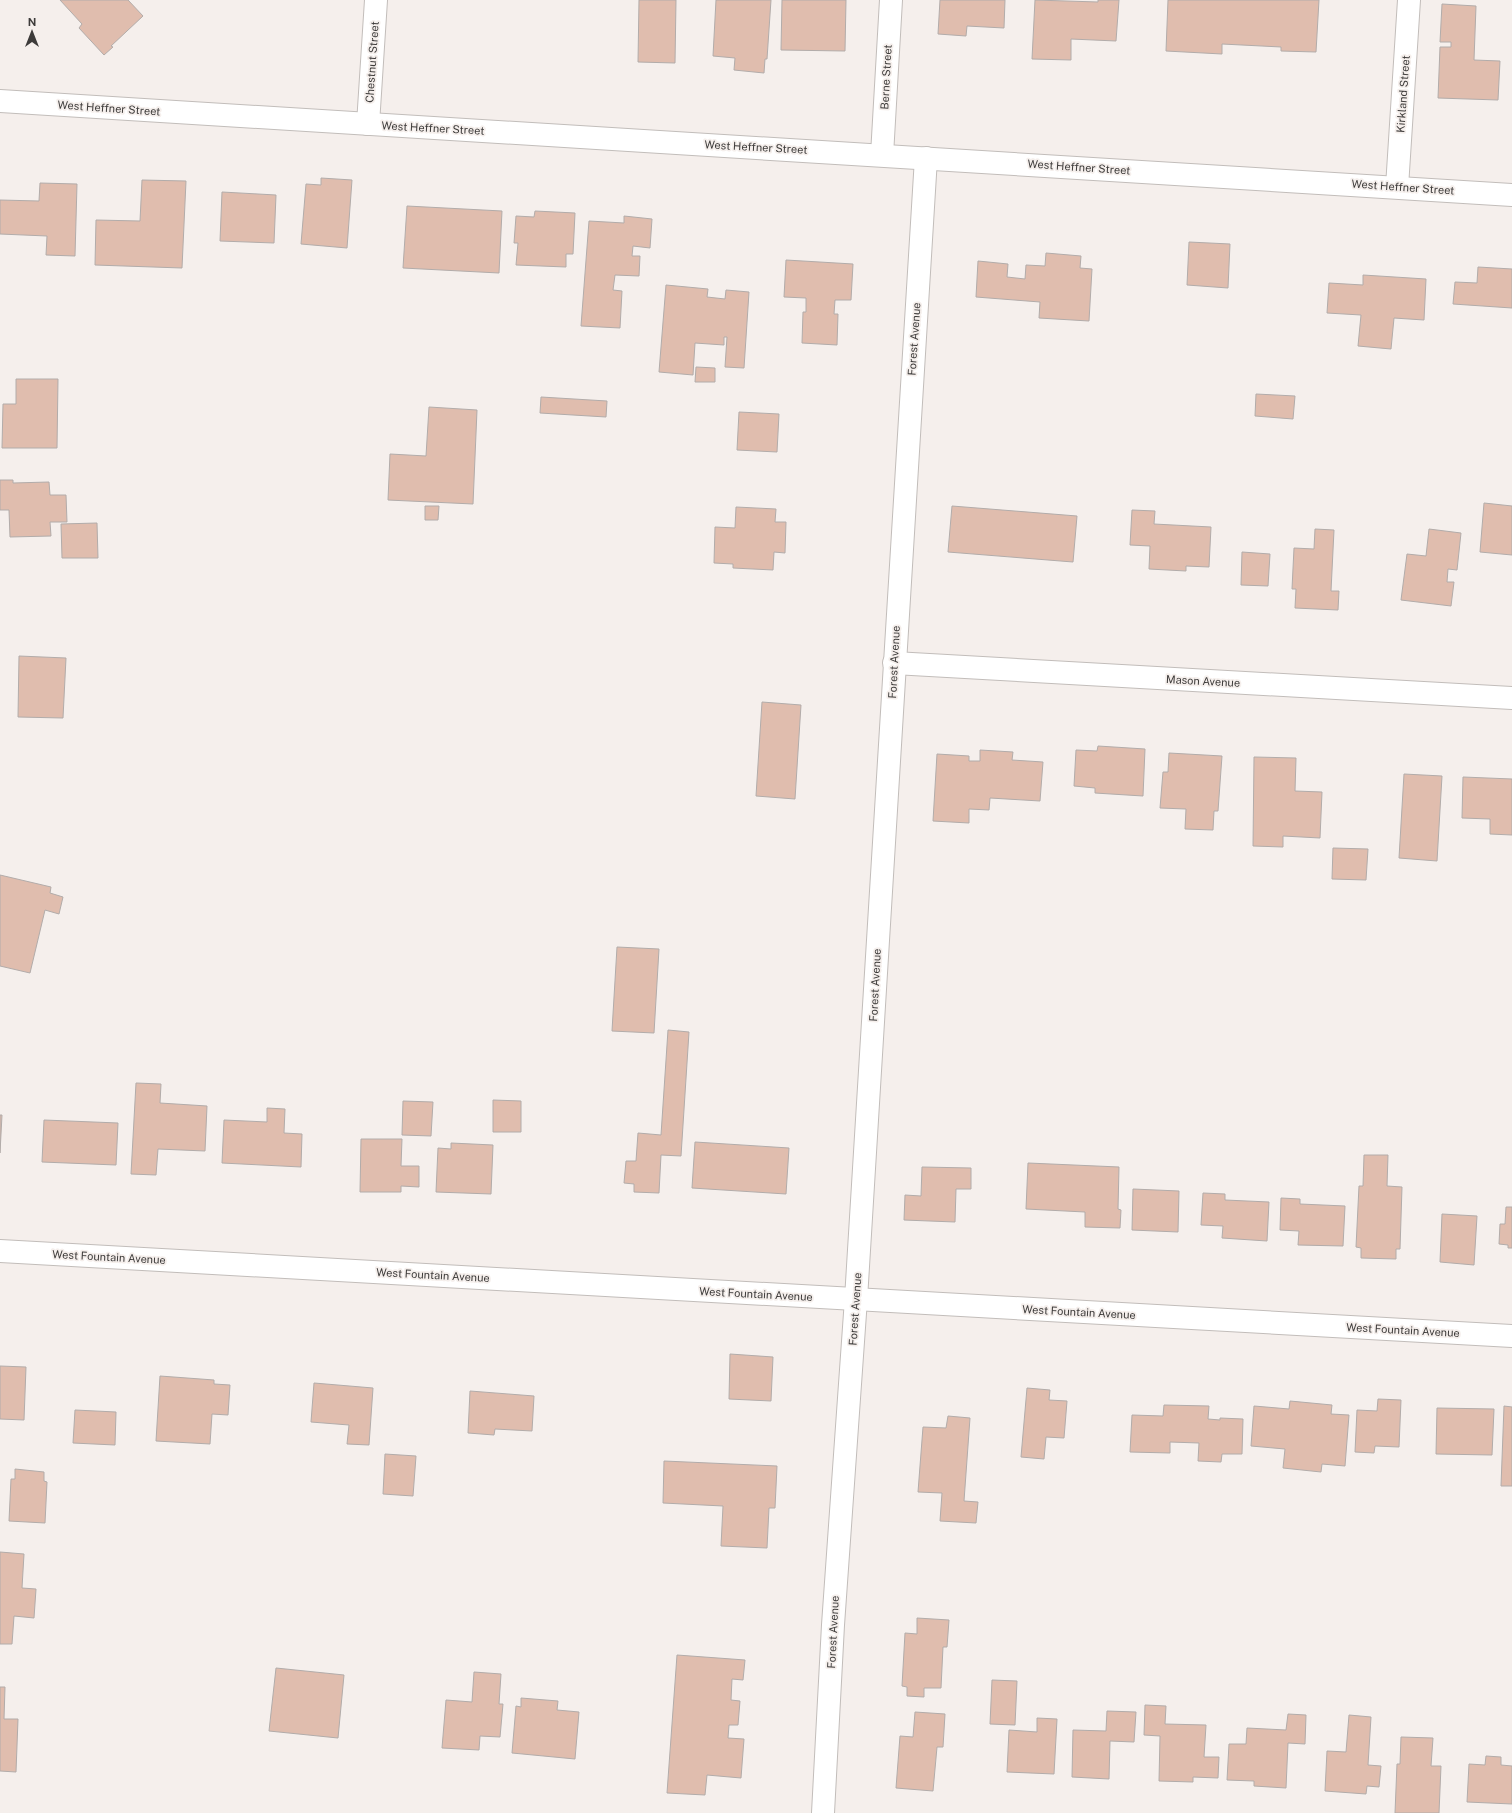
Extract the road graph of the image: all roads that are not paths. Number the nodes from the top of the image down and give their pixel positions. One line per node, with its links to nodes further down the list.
1 (376, 0): 5 (street, Chestnut Street)
2 (891, 0): 6 (street, Berne Street)
3 (1409, 0): 8 (street, Kirkland Street)
4 (0, 100): 5 (street, West Heffner Street)
5 (368, 124): 6 (street, West Heffner Street)
6 (882, 155): 7 (street, West Heffner Street)
7 (926, 158): 8 (street, West Heffner Street); 10 (street, Forest Avenue)
8 (1397, 187): 9 (street, West Heffner Street)
9 (1512, 195)
10 (894, 663): 11 (street, Mason Avenue); 13 (street, Forest Avenue)
11 (1512, 698)
12 (0, 1251): 13 (street, West Fountain Avenue)
13 (856, 1299): 14 (street, West Fountain Avenue); 15 (street, Forest Avenue)
14 (1512, 1336)
15 (823, 1813)

